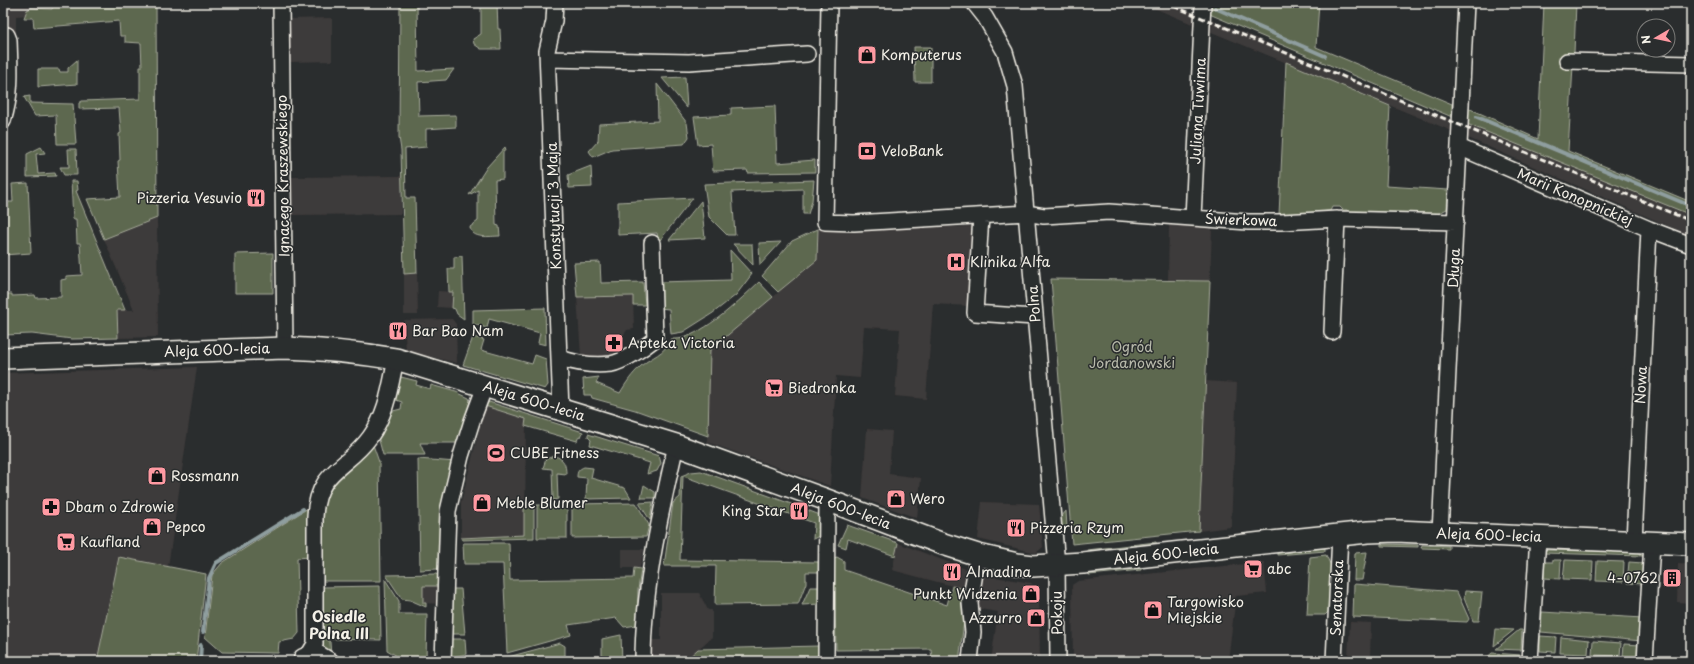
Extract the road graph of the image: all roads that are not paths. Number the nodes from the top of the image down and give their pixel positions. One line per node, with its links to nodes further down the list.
1 (281, 3): 24 (street, Ignacego Kraszewskiego)
2 (555, 3): 9 (street, Konstytucji 3 Maja)
3 (829, 3): 15 (street, Świerkowa)
4 (1203, 3): 16 (street, Juliana Tuwima)
5 (1466, 3): 13 (street, Długa)
6 (976, 4): 14 (street, Polna)
7 (7, 35): 12 (street)
8 (807, 54): 9 (street)
9 (548, 59): 26 (street, Konstytucji 3 Maja)
10 (1567, 61): 11 (street)
11 (1691, 64)
12 (3, 121)
13 (1459, 146): 18 (street, Długa); 19 (street, Marii Konopnickiej)
14 (1026, 213): 15 (street, Świerkowa); 16 (street, Świerkowa); 22 (street, Polna)
15 (981, 216): 22 (street)
16 (1193, 218): 17 (street, Świerkowa)
17 (1337, 219): 18 (street, Świerkowa); 23 (street)
18 (1456, 222): 32 (street, Długa)
19 (1649, 229): 21 (street, Marii Konopnickiej); 35 (street, Nowa)
20 (652, 243): 26 (street)
21 (1691, 245)
22 (1035, 317): 38 (street, Polna)
23 (1332, 332)
24 (285, 348): 25 (main road, Aleja 600-lecia); 27 (main road, Aleja 600-lecia)
25 (3, 358)
26 (560, 358): 29 (street, Konstytucji 3 Maja)
27 (396, 359): 28 (main road, Aleja 600-lecia); 39 (street)
28 (485, 386): 29 (main road, Aleja 600-lecia); 40 (street)
29 (562, 410): 30 (main road, Aleja 600-lecia)
30 (676, 445): 31 (main road, Aleja 600-lecia); 41 (street)
31 (827, 500): 37 (main road, Aleja 600-lecia); 42 (street)
32 (1440, 534): 33 (main road, Aleja 600-lecia); 34 (main road, Aleja 600-lecia)
33 (1340, 535): 38 (main road, Aleja 600-lecia); 45 (street, Senatorska)
34 (1538, 537): 35 (main road, Aleja 600-lecia); 46 (street)
35 (1643, 542): 36 (main road, Aleja 600-lecia); 47 (street, Nowa)
36 (1691, 544)
37 (978, 555): 38 (main road, Aleja 600-lecia); 43 (street)
38 (1056, 565): 44 (street, Pokoju)
39 (331, 661)
40 (443, 661)
41 (643, 661)
42 (826, 661)
43 (970, 661)
44 (1058, 661)
45 (1334, 661)
46 (1530, 661)
47 (1646, 661)

